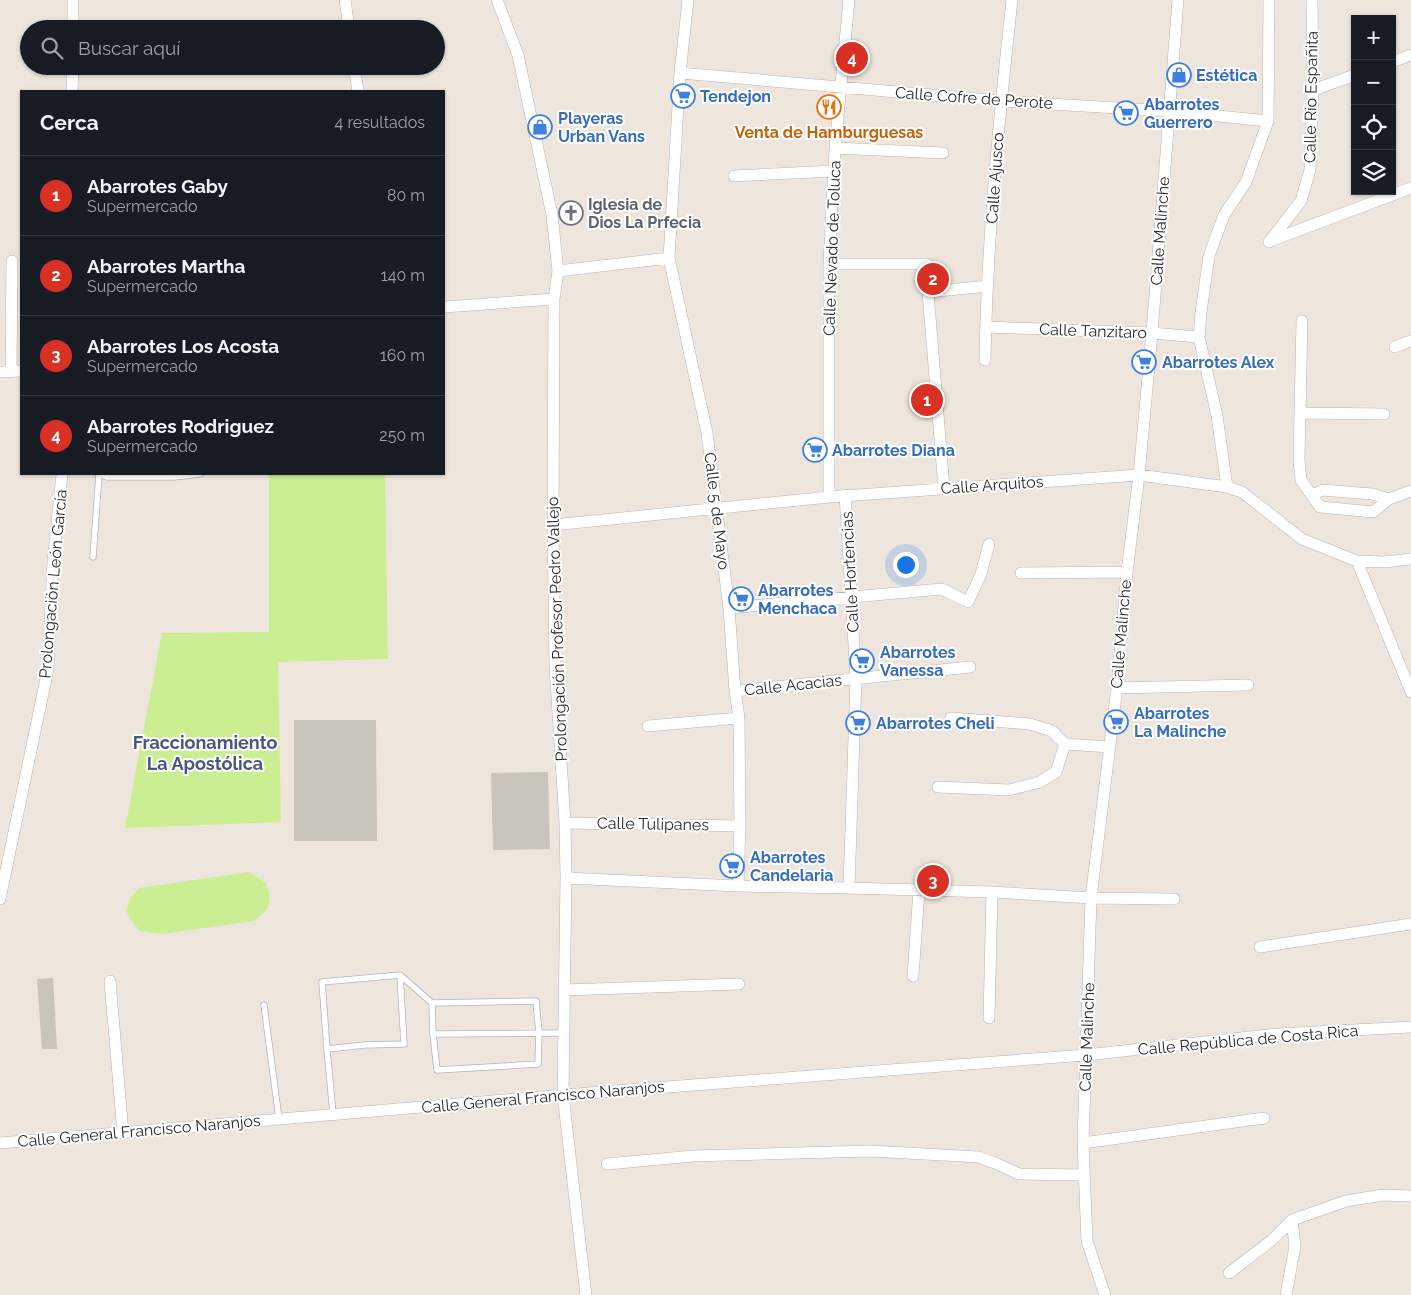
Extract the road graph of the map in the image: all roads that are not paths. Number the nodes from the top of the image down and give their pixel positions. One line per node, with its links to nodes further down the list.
1 (73, 0): 10 (street)
2 (345, 0): 11 (street)
3 (497, 0): 33 (street, Prolongación Profesor Pedro Vallejo)
4 (688, 0): 14 (street, Calle 5 de Mayo)
5 (848, 0): 18 (street, Calle Nevado de Toluca)
6 (1012, 0): 22 (street, Calle Ajusco)
7 (1178, 0): 23 (street, Calle Malinche)
8 (1270, 0): 24 (street)
9 (1312, 0): 21 (street, Calle Río Españita)
10 (73, 20)
11 (348, 20)
12 (1411, 55): 13 (street)
13 (1396, 61)
14 (680, 73): 18 (street, Calle Cofre de Perote); 30 (street, Calle 5 de Mayo)
15 (72, 75): 19 (street)
16 (355, 75): 20 (street)
17 (1351, 76): 21 (street)
18 (840, 88): 22 (street, Calle Cofre de Perote); 25 (street, Calle Nevado de Toluca)
19 (72, 90)
20 (358, 90)
21 (1313, 90): 29 (street, Calle Río Españita)
22 (1001, 101): 23 (street, Calle Cofre de Perote); 34 (street, Calle Ajusco)
23 (1169, 111): 24 (street, Calle Cofre de Perote); 40 (street, Calle Malinche)
24 (1268, 121): 41 (street)
25 (835, 148): 26 (street); 27 (street, Calle Nevado de Toluca)
26 (943, 154)
27 (834, 171): 28 (street); 32 (street, Calle Nevado de Toluca)
28 (734, 176)
29 (1411, 188)
30 (669, 258): 33 (street); 60 (street, Calle 5 de Mayo)
31 (12, 261): 45 (street)
32 (829, 264): 35 (street); 58 (street, Calle Nevado de Toluca)
33 (558, 271): 36 (street, Prolongación Profesor Pedro Vallejo)
34 (988, 286): 35 (street); 39 (street, Calle Ajusco)
35 (928, 292): 54 (street)
36 (554, 299): 37 (street); 61 (street, Prolongación Profesor Pedro Vallejo)
37 (445, 307)
38 (1302, 321): 46 (street)
39 (986, 327): 40 (street, Calle Tanzitaro); 44 (street, Calle Ajusco)
40 (1152, 333): 41 (street, Calle Tanzitaro); 52 (street, Calle Malinche)
41 (1199, 337): 53 (street)
42 (1411, 341): 43 (street)
43 (1395, 347)
44 (985, 360)
45 (11, 372)
46 (1300, 413): 47 (street); 57 (street)
47 (1384, 414)
48 (62, 475): 92 (street, Prolongación León García)
49 (99, 475): 63 (lane)
50 (102, 475): 51 (lane)
51 (191, 475)
52 (1140, 475): 53 (street, Calle Arquitos); 54 (street, Calle Arquitos); 66 (street, Calle Malinche)
53 (1227, 487): 65 (street, Calle Arquitos)
54 (944, 488): 56 (street, Calle Arquitos)
55 (1411, 491): 59 (street)
56 (845, 495): 58 (street, Calle Arquitos); 68 (street, Calle Hortencias)
57 (1312, 495): 59 (street); 59 (street)
58 (829, 497): 60 (street, Calle Arquitos)
59 (1389, 499)
60 (717, 508): 61 (street, Calle Arquitos); 69 (street, Calle 5 de Mayo)
61 (553, 525): 83 (street, Prolongación Profesor Pedro Vallejo)
62 (989, 544): 68 (street)
63 (93, 558)
64 (1411, 559): 65 (street, Calle Arquitos)
65 (1357, 561): 72 (street)
66 (1127, 572): 67 (street); 74 (street, Calle Malinche)
67 (1021, 573)
68 (852, 598): 69 (street); 71 (street, Calle Hortencias)
69 (729, 608): 75 (street, Calle 5 de Mayo)
70 (970, 667): 71 (street, Calle Acacias)
71 (856, 678): 75 (street, Calle Acacias); 87 (street, Calle Hortencias)
72 (1408, 678): 76 (street)
73 (1248, 685): 74 (street)
74 (1117, 688): 81 (street, Calle Malinche)
75 (735, 691): 77 (street, Calle 5 de Mayo)
76 (1411, 692)
77 (739, 718): 79 (street); 84 (street, Calle 5 de Mayo)
78 (951, 718): 80 (street)
79 (648, 726)
80 (1065, 744): 81 (street); 82 (street)
81 (1110, 747): 90 (street, Calle Malinche)
82 (938, 787)
83 (565, 823): 84 (street, Calle Tulipanes); 85 (street, Prolongación Profesor Pedro Vallejo)
84 (740, 826): 86 (street, Calle 5 de Mayo)
85 (566, 878): 86 (street); 99 (street, Prolongación Profesor Pedro Vallejo)
86 (738, 886): 87 (street)
87 (848, 888): 88 (street)
88 (919, 890): 89 (street); 96 (street)
89 (992, 892): 90 (street); 102 (street)
90 (1091, 898): 91 (street); 108 (street, Calle Malinche)
91 (1174, 899)
92 (0, 900)
93 (1411, 924): 94 (street)
94 (1260, 947)
95 (400, 975): 100 (lane); 107 (lane); 107 (lane)
96 (913, 976)
97 (110, 981): 113 (street)
98 (739, 984): 99 (street)
99 (565, 990): 105 (street, Prolongación Profesor Pedro Vallejo)
100 (432, 1003): 104 (lane); 106 (lane)
101 (264, 1005): 112 (lane)
102 (990, 1018)
103 (1411, 1027): 108 (street, Calle República de Costa Rica)
104 (539, 1033): 105 (lane); 106 (lane); 106 (lane)
105 (562, 1033): 109 (street, Prolongación Profesor Pedro Vallejo)
106 (433, 1034)
107 (327, 1049): 110 (lane)
108 (1086, 1055): 109 (street, Calle General Francisco Naranjos); 115 (street, Calle Malinche)
109 (562, 1095): 110 (street, Calle General Francisco Naranjos); 121 (street, Prolongación Profesor Pedro Vallejo)
110 (333, 1114): 112 (street, Calle General Francisco Naranjos)
111 (1264, 1118): 115 (street)
112 (279, 1119): 113 (street, Calle General Francisco Naranjos)
113 (123, 1133): 114 (street, Calle General Francisco Naranjos)
114 (0, 1143)
115 (1083, 1144): 117 (street, Calle Malinche)
116 (607, 1164): 117 (street)
117 (1084, 1175): 122 (street, Calle Malinche)
118 (1411, 1196): 119 (street)
119 (1292, 1220): 120 (street); 123 (street)
120 (1229, 1273)
121 (586, 1295)
122 (1105, 1295)
123 (1286, 1295)

